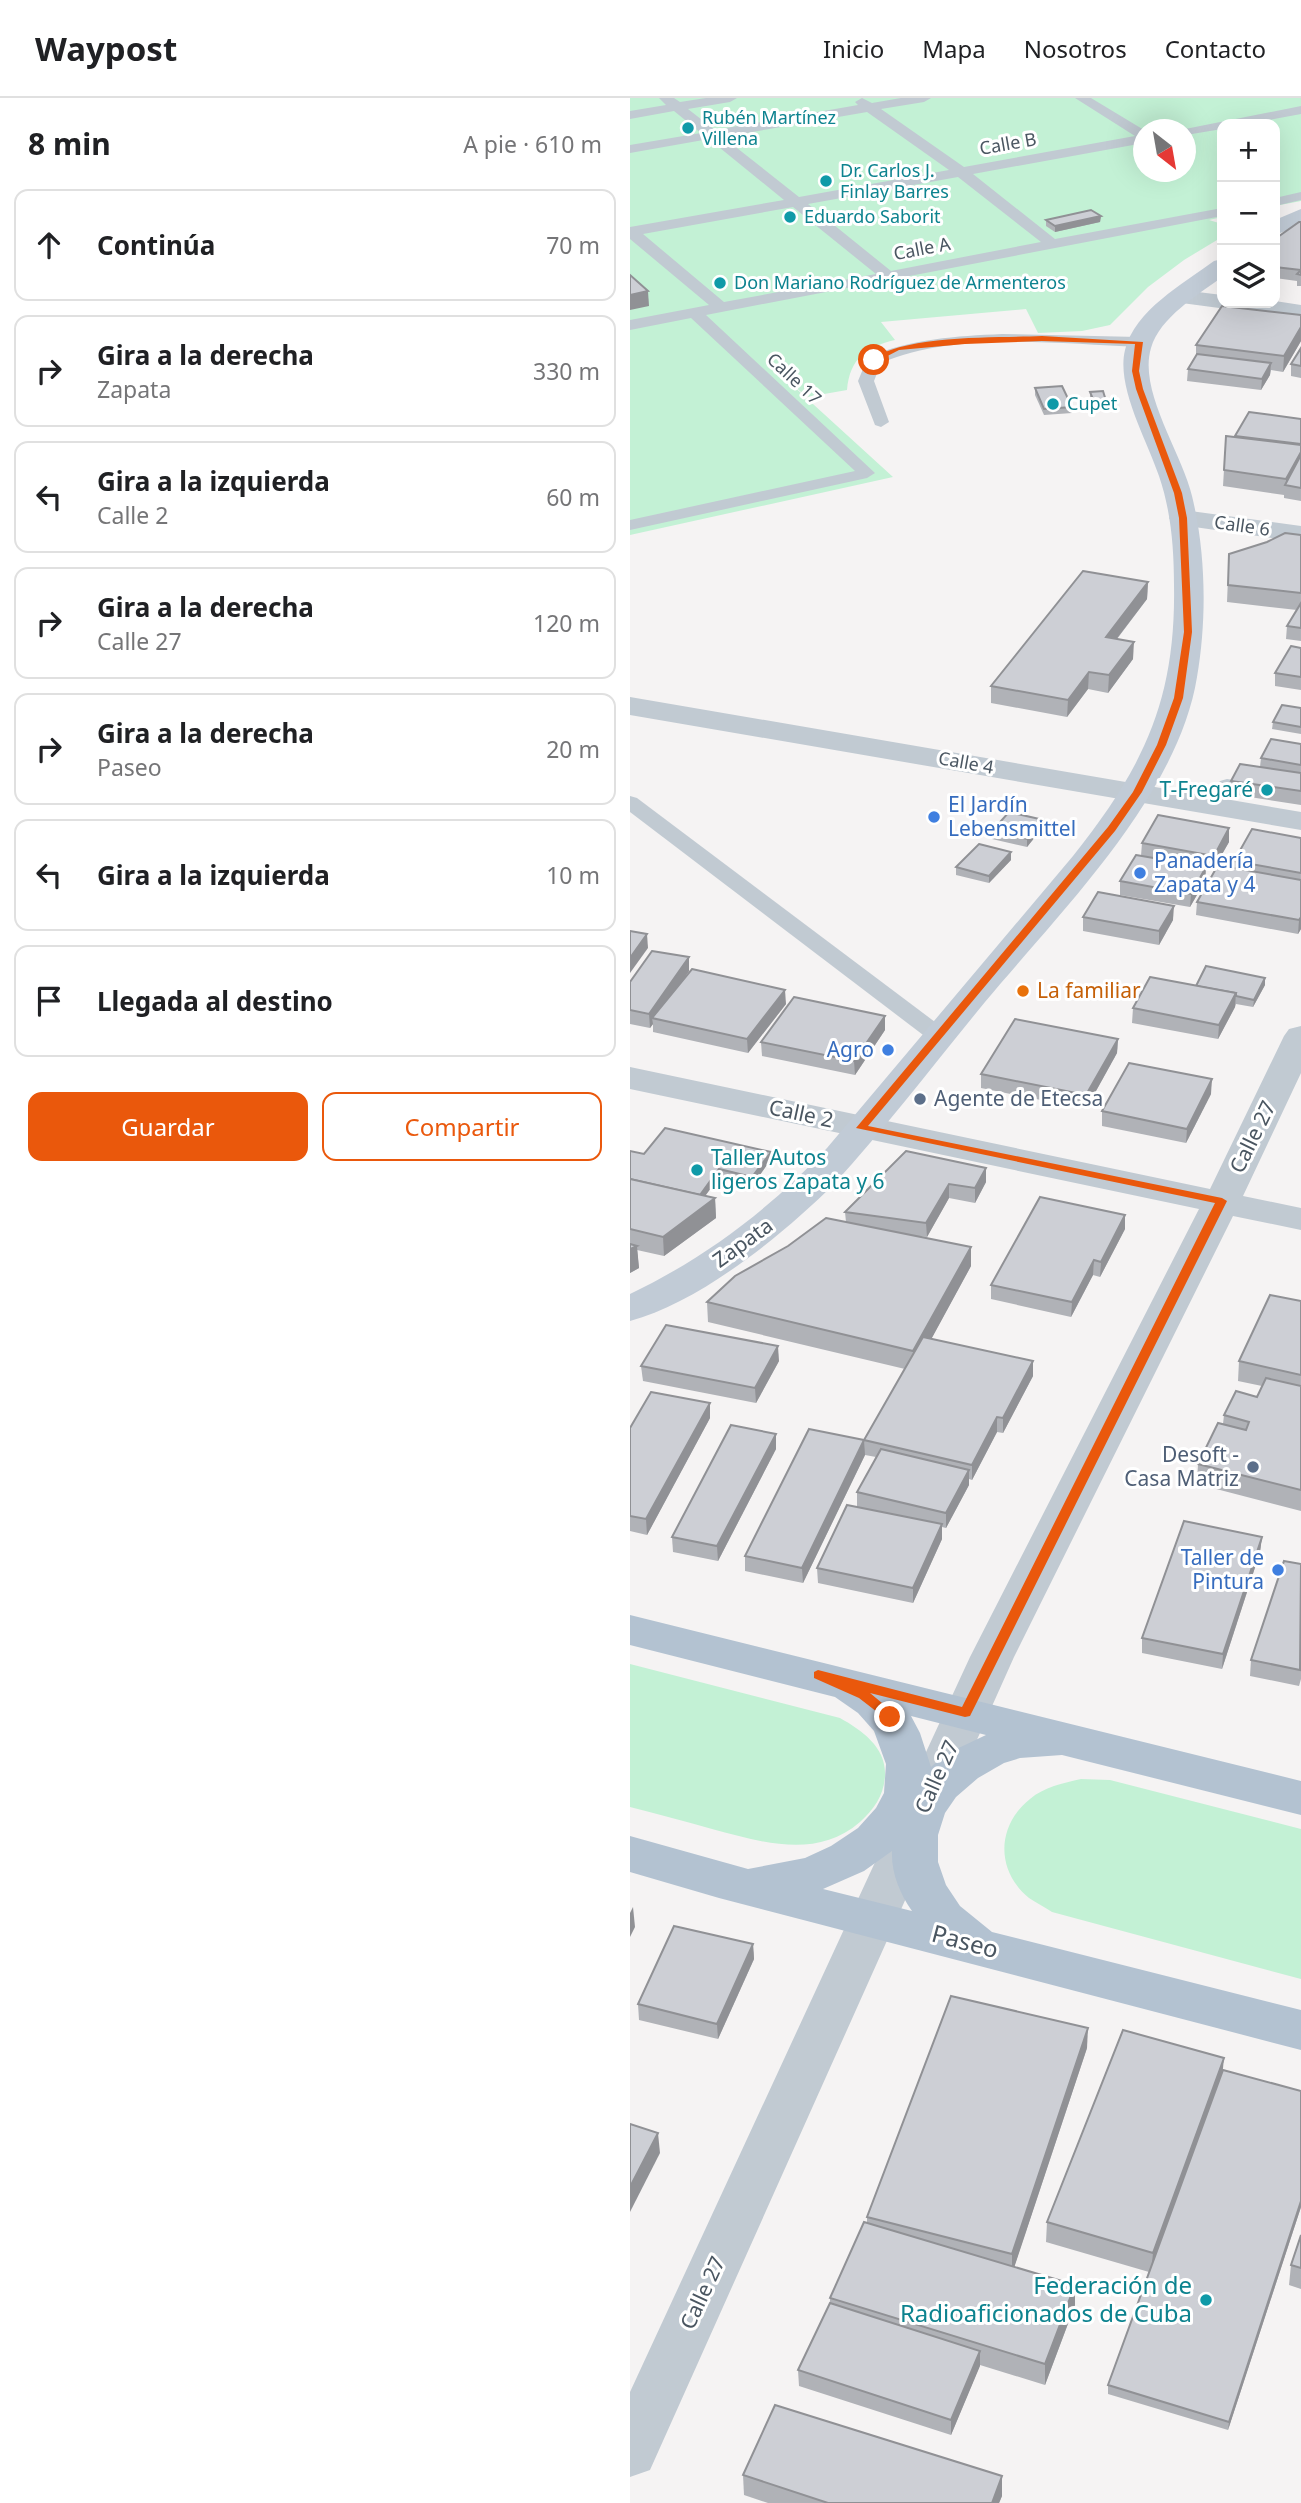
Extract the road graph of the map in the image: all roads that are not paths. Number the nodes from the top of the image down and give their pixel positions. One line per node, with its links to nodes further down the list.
1 (730, 98): 5 (lane)
2 (857, 98): 6 (lane)
3 (924, 98): 6 (lane)
4 (1082, 98): 12 (lane)
5 (671, 102): 8 (lane); 13 (lane)
6 (870, 107): 13 (lane); 16 (lane)
7 (1301, 110): 9 (lane)
8 (630, 115)
9 (1251, 119)
10 (1217, 125): 11 (lane)
11 (1196, 129)
12 (1133, 131)
13 (711, 135): 15 (lane); 18 (lane)
14 (1133, 140): 16 (lane, Calle B)
15 (630, 149)
16 (961, 172): 18 (lane, Calle B); 24 (lane)
17 (1301, 196): 19 (lane)
18 (798, 201): 23 (lane, Calle B); 26 (lane)
19 (1280, 201)
20 (1217, 213): 24 (lane, Calle A)
21 (1301, 216): 22 (main road)
22 (1280, 226)
23 (631, 232): 29 (lane)
24 (1052, 244): 26 (lane, Calle A)
25 (1217, 270): 27 (main road)
26 (888, 276): 29 (lane, Calle A)
27 (1182, 297): 28 (street); 34 (main road)
28 (1217, 301)
29 (721, 308): 32 (lane, Calle A)
30 (1269, 308): 31 (street)
31 (1301, 312)
32 (695, 313): 33 (lane, Calle A); 37 (lane, Calle 17)
33 (630, 325)
34 (1139, 342): 35 (lane); 36 (main road, Zapata)
35 (881, 422)
36 (1183, 518): 38 (street, Calle 6); 41 (main road, Zapata)
37 (630, 525)
38 (1301, 534)
39 (630, 706): 41 (street, Calle 4)
40 (1256, 773): 42 (lane)
41 (1138, 792): 42 (street, Calle 4); 46 (main road, Zapata)
42 (1217, 795): 43 (lane); 45 (street, Calle 4)
43 (1301, 797)
44 (630, 802): 46 (lane)
45 (1301, 821)
46 (939, 1036): 49 (main road, Zapata)
47 (1301, 1036): 50 (street, Calle 27)
48 (630, 1078): 49 (street, Calle 2)
49 (861, 1128): 50 (street, Calle 2); 52 (main road, Zapata)
50 (1222, 1201): 51 (street, Calle 2); 55 (street, Calle 27)
51 (1301, 1219)
52 (630, 1309)
53 (630, 1630): 54 (main road)
54 (818, 1675): 55 (main road); 60 (main road)
55 (965, 1712): 56 (main road); 58 (street, Calle 27)
56 (1071, 1740): 57 (main road); 58 (main road)
57 (1301, 1798)
58 (920, 1814): 61 (street, Calle 27); 62 (main road)
59 (630, 1854): 60 (main road, Paseo)
60 (719, 1880): 61 (main road, Paseo)
61 (873, 1918): 62 (main road, Paseo); 64 (street, Calle 27)
62 (982, 1947): 63 (main road, Paseo)
63 (1301, 2030)
64 (630, 2452)

